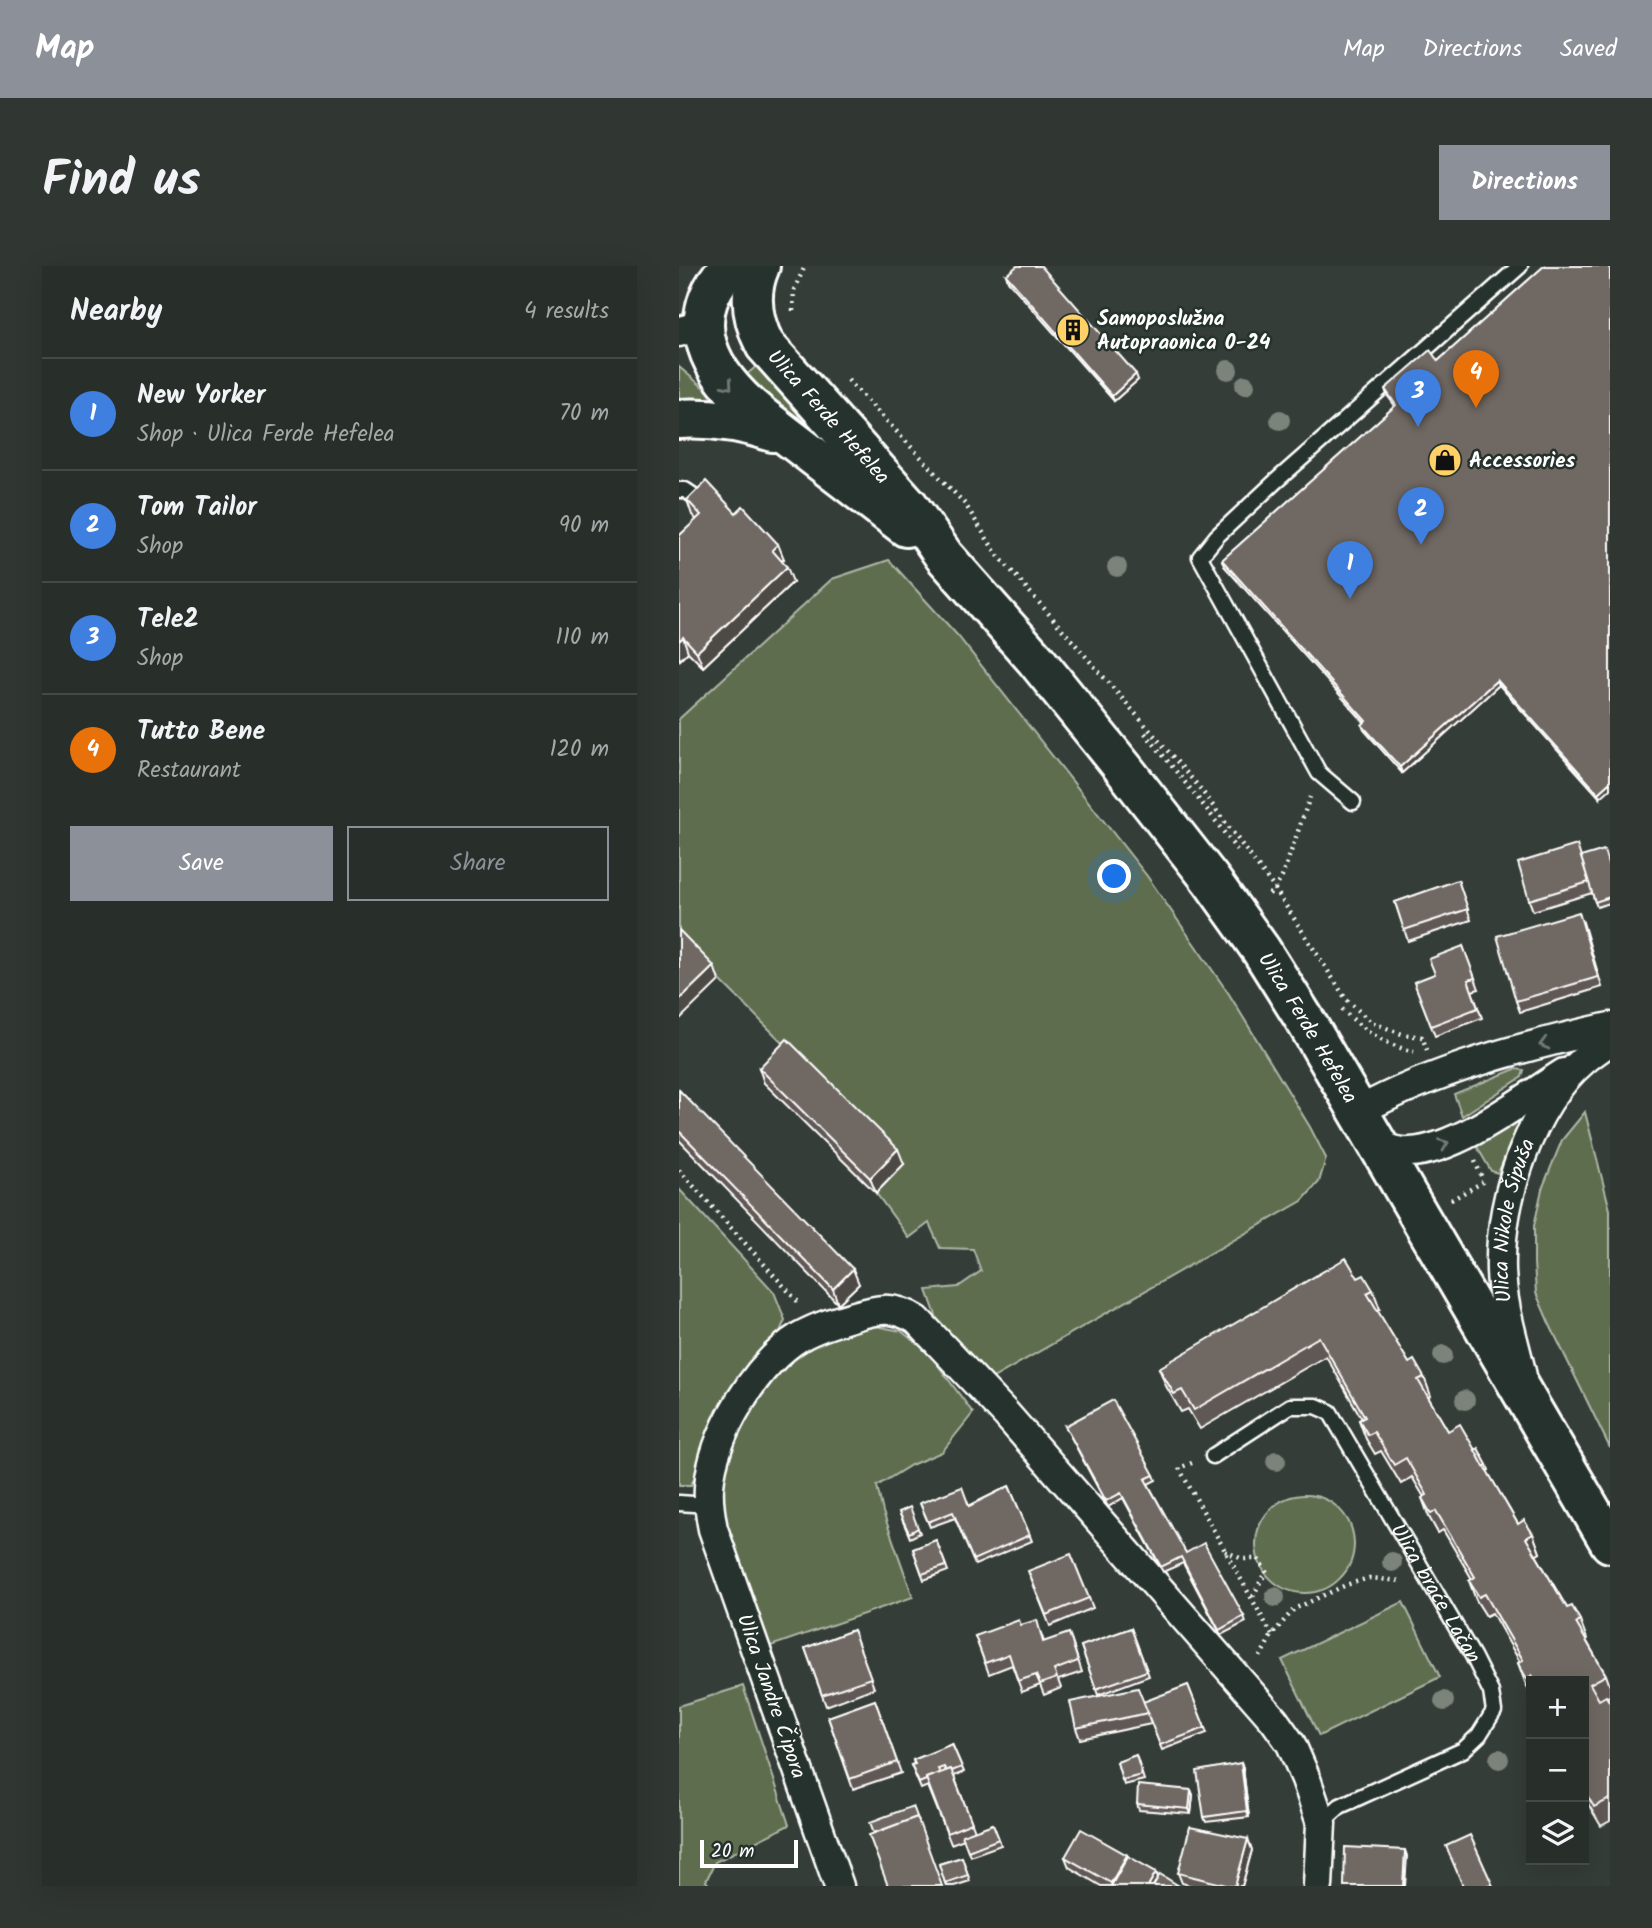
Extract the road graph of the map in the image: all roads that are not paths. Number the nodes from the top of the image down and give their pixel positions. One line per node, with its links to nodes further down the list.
1 (730, 266): 4 (main road)
2 (760, 266): 5 (main road, Ulica Ferde Hefelea)
3 (1520, 266): 11 (lane)
4 (689, 328): 5 (main road); 7 (main road, Ulica Ferde Hefelea, one-way to 7)
5 (765, 345): 10 (main road, Ulica Ferde Hefelea)
6 (679, 419): 7 (main road)
7 (786, 436): 10 (main road, Ulica Ferde Hefelea)
8 (679, 490): 9 (lane)
9 (700, 500)
10 (944, 556): 15 (main road, Ulica Ferde Hefelea)
11 (1353, 802)
12 (1610, 1027): 15 (street, one-way to 15)
13 (1610, 1041): 14 (street, Ulica Nikole Šipuša)
14 (1582, 1061): 16 (street, Ulica Nikole Šipuša, one-way to 14); 17 (street, Ulica Nikole Šipuša)
15 (1359, 1111): 16 (main road, Ulica Ferde Hefelea)
16 (1379, 1145): 17 (main road, Ulica Ferde Hefelea)
17 (1526, 1395): 21 (main road, Ulica Ferde Hefelea)
18 (1213, 1455): 22 (lane, Ulica braće Lačan)
19 (679, 1503): 20 (lane)
20 (708, 1505): 22 (street, Ulica Jandre Čipora); 23 (street, Ulica Jandre Čipora)
21 (1610, 1542)
22 (1321, 1823): 24 (street)
23 (839, 1886)
24 (1318, 1886)

